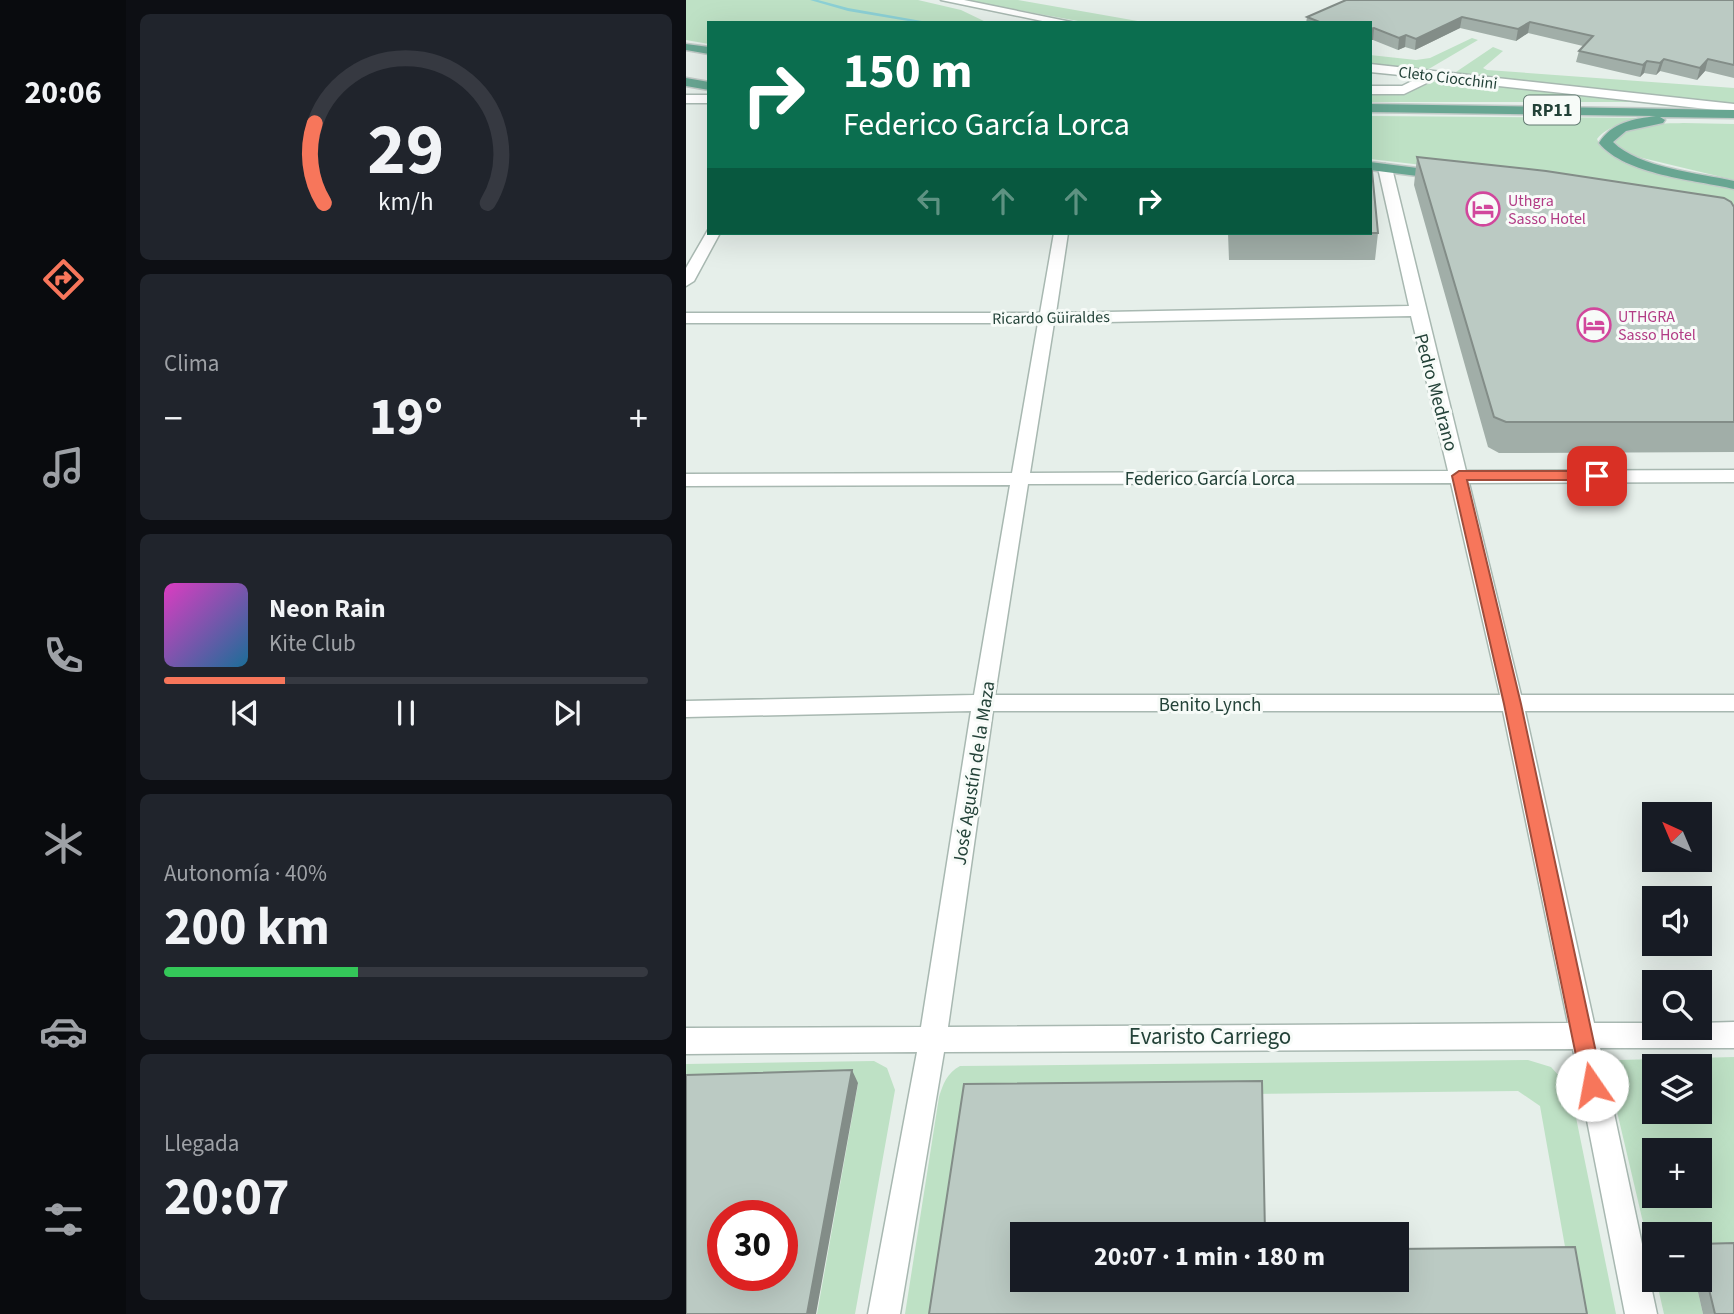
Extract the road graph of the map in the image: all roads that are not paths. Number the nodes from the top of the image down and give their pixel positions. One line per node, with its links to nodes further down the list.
1 (946, 0): 2 (street)
2 (967, 4): 3 (street); 4 (street)
3 (1001, 21)
4 (1060, 21)
5 (686, 47): 6 (main road)
6 (707, 51)
7 (1372, 68): 8 (street, Cleto Ciocchini)
8 (1433, 75): 11 (street); 15 (street, Cleto Ciocchini)
9 (686, 82): 10 (main road)
10 (707, 86)
11 (1372, 90)
12 (707, 99): 13 (street)
13 (686, 100)
14 (1372, 108): 16 (main road, RP11)
15 (1734, 108)
16 (1734, 114): 19 (main road)
17 (1378, 167): 18 (main road); 23 (street, Pedro Medrano)
18 (1451, 177)
19 (1734, 185)
20 (712, 235): 22 (street)
21 (1061, 235): 25 (street, José Agustín de la Maza)
22 (686, 281)
23 (1416, 311): 25 (street, Ricardo Güiraldes); 26 (street, Pedro Medrano)
24 (686, 318): 25 (street, Ricardo Güiraldes)
25 (1046, 318): 28 (street, José Agustín de la Maza)
26 (1459, 476): 27 (street, Federico García Lorca); 28 (street, Federico García Lorca); 32 (street, Pedro Medrano)
27 (1734, 476)
28 (1022, 479): 29 (street, Federico García Lorca); 31 (street, José Agustín de la Maza)
29 (686, 480)
30 (1734, 703): 32 (street, Benito Lynch)
31 (983, 704): 32 (street, Benito Lynch); 33 (street, Benito Lynch); 36 (street, José Agustín de la Maza)
32 (1512, 704): 34 (street, Pedro Medrano)
33 (686, 709)
34 (1581, 1035): 35 (street, Evaristo Carriego); 36 (street, Evaristo Carriego); 39 (street, Pedro Medrano)
35 (1734, 1035)
36 (933, 1038): 37 (street, Evaristo Carriego); 38 (street, José Agustín de la Maza)
37 (686, 1041)
38 (884, 1314)
39 (1641, 1314)

